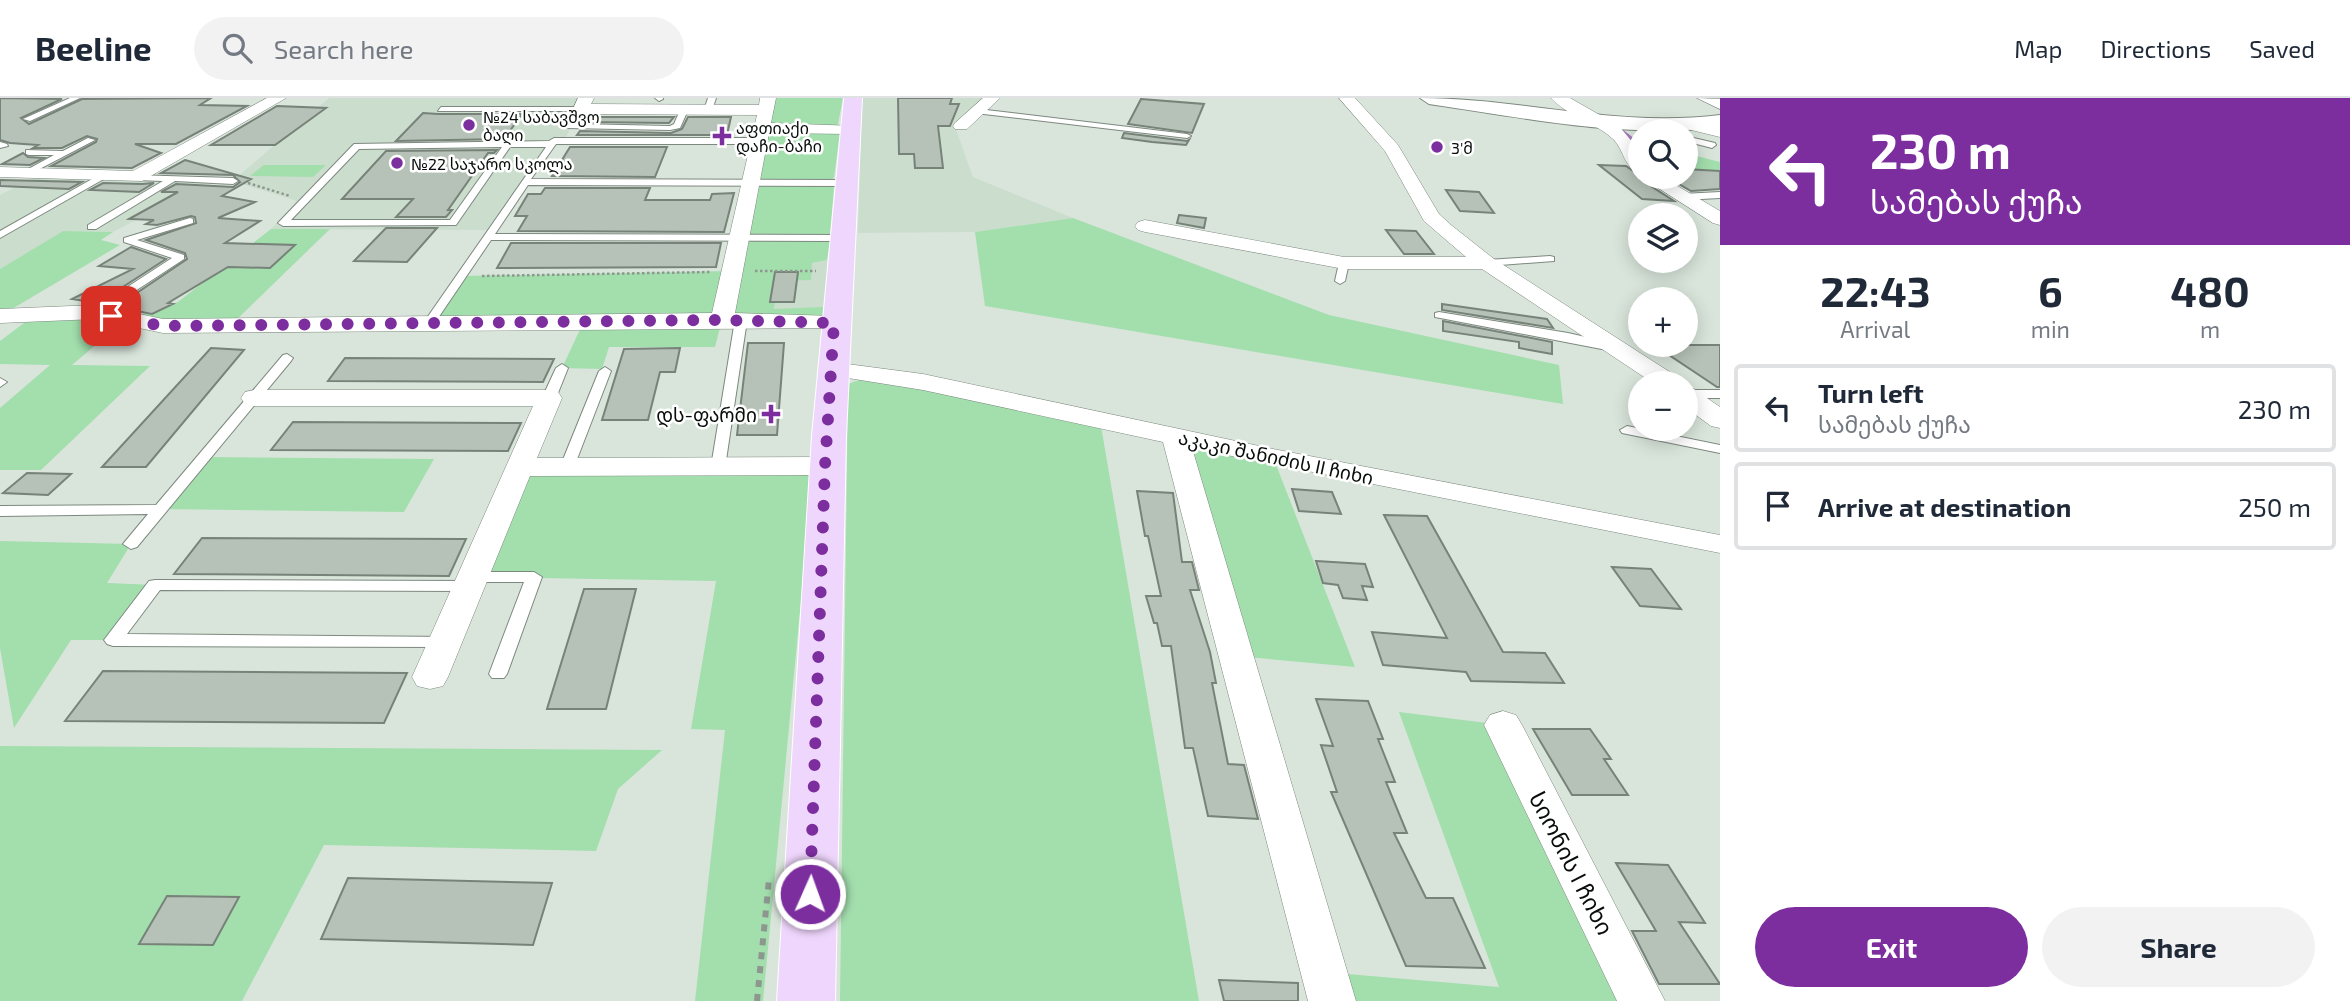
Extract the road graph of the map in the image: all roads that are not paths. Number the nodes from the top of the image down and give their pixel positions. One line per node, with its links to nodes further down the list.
1 (76, 98): 14 (lane)
2 (278, 98): 34 (street)
3 (992, 98): 11 (street)
4 (1347, 98): 52 (street)
5 (1429, 98): 16 (street)
6 (1559, 98): 16 (street)
7 (1705, 98): 10 (street)
8 (584, 103): 9 (street); 12 (lane)
9 (710, 104): 15 (street)
10 (1720, 104)
11 (980, 105): 20 (street); 23 (lane)
12 (441, 109)
13 (851, 113): 15 (street); 39 (main road)
14 (27, 119)
15 (764, 119): 27 (lane); 38 (street)
16 (1609, 120): 18 (street); 19 (lane); 28 (street)
17 (1720, 121): 21 (street)
18 (1628, 123)
19 (1628, 124)
20 (961, 126)
21 (1698, 128)
22 (1698, 134): 24 (street)
23 (1187, 136)
24 (1716, 139)
25 (91, 140): 30 (lane)
26 (508, 144): 26 (lane); 27 (lane)
27 (552, 144): 37 (lane)
28 (1628, 145)
29 (29, 152): 30 (lane)
30 (64, 153): 32 (lane)
31 (0, 172): 32 (street)
32 (25, 173): 33 (street)
33 (104, 176): 34 (street); 47 (lane)
34 (136, 177): 35 (lane)
35 (172, 178): 36 (lane); 46 (lane)
36 (233, 181)
37 (525, 182): 38 (lane); 48 (lane)
38 (750, 183): 39 (lane); 49 (street)
39 (847, 184): 50 (main road)
40 (1669, 189): 42 (street)
41 (1720, 195): 42 (lane)
42 (1682, 197): 43 (street)
43 (1720, 219)
44 (190, 221): 53 (lane)
45 (1145, 226): 52 (street)
46 (92, 227)
47 (0, 235)
48 (488, 237): 49 (lane); 58 (lane)
49 (739, 238): 50 (lane); 56 (street)
50 (839, 255): 57 (main road)
51 (1550, 259): 52 (lane)
52 (1488, 263): 59 (street)
53 (96, 312): 55 (street); 58 (street)
54 (1440, 315): 59 (lane)
55 (0, 316)
56 (731, 320): 57 (street); 58 (street); 77 (lane)
57 (834, 323): 62 (main road)
58 (428, 325)
59 (1619, 349): 64 (street)
60 (287, 358): 67 (lane)
61 (562, 368): 68 (lane)
62 (832, 369): 71 (street, აკაკი შანიძის II ჩიხი); 74 (main road)
63 (605, 371): 76 (lane)
64 (1652, 371)
65 (1698, 392): 66 (lane)
66 (1720, 394)
67 (254, 398): 68 (street); 78 (lane)
68 (549, 398): 75 (street)
69 (1698, 403): 70 (street)
70 (1720, 420)
71 (1175, 436): 81 (street, აკაკი შანიძის II ჩიხი); 88 (street)
72 (1681, 441): 73 (lane)
73 (1720, 449)
74 (825, 466): 77 (street); 87 (main road)
75 (520, 467): 76 (street); 82 (street)
76 (567, 467): 77 (street)
77 (718, 467)
78 (160, 509): 79 (lane); 80 (lane)
79 (0, 511)
80 (131, 544)
81 (1720, 544)
82 (471, 582): 83 (street); 83 (lane); 84 (lane)
83 (446, 641): 85 (street)
84 (498, 674)
85 (430, 677)
86 (1503, 725): 89 (street, სიონის I ჩიხი)
87 (806, 1001)
88 (1332, 1001)
89 (1641, 1001)

